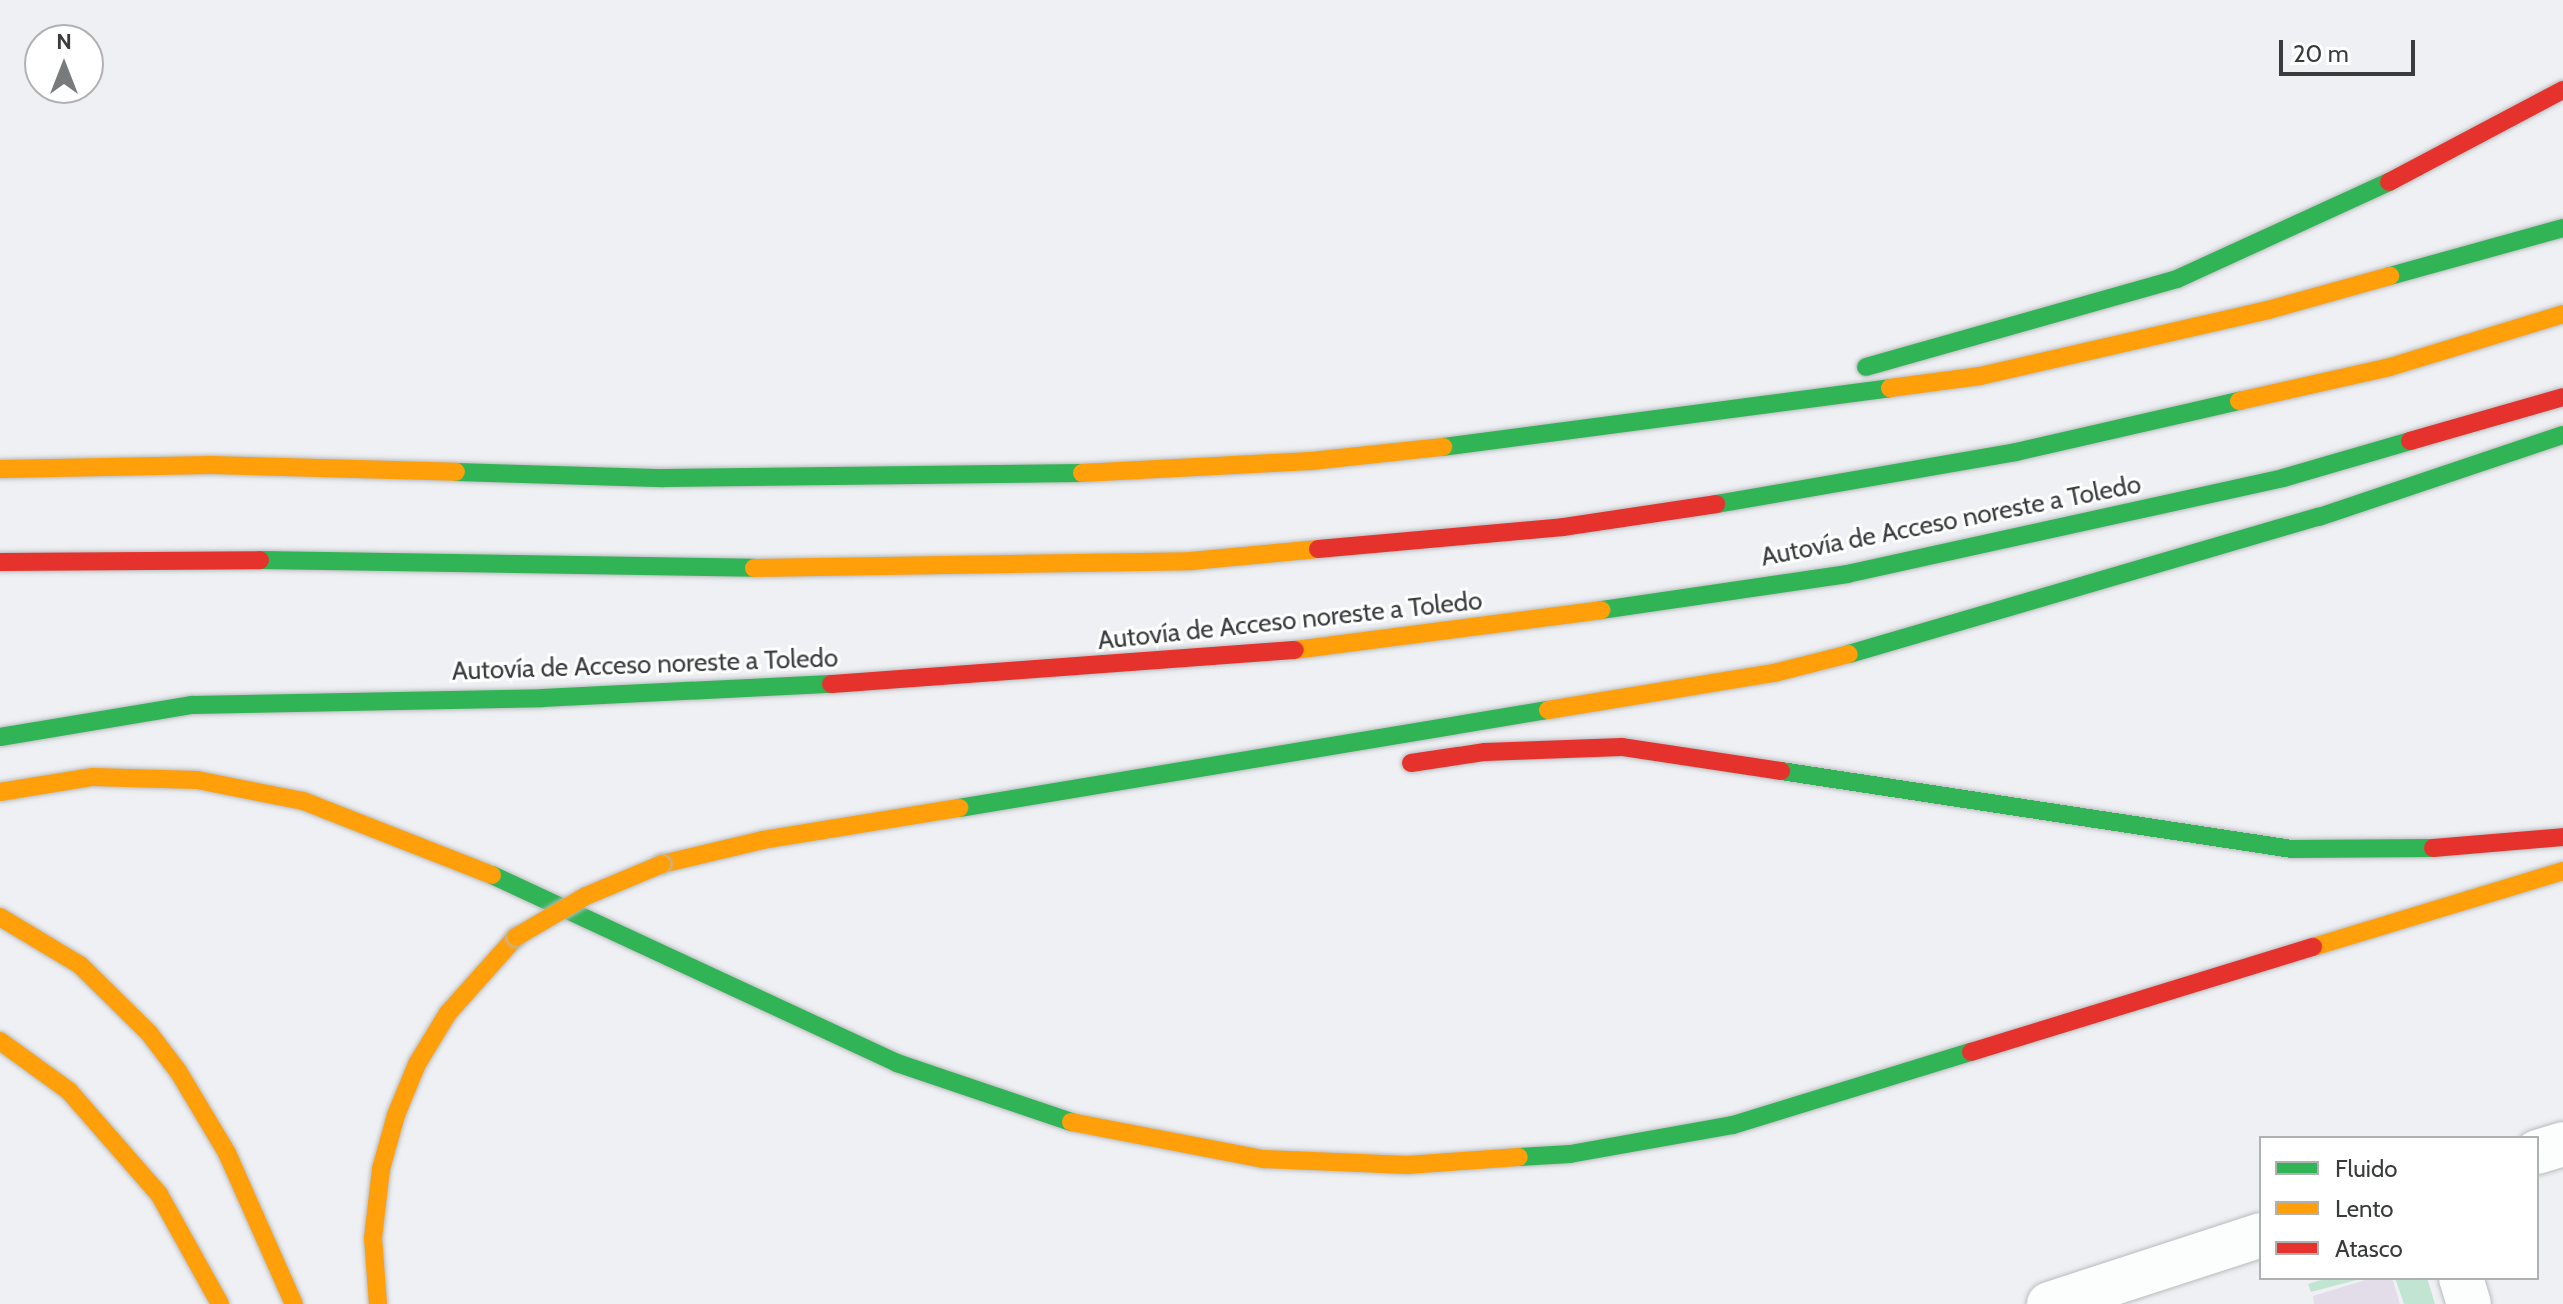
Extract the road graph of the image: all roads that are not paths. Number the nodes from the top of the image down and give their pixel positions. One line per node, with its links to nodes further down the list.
1 (2563, 90): 5 (highway)
2 (2563, 228): 5 (highway)
3 (2563, 314): 8 (highway)
4 (2563, 397): 9 (highway, Autovía de Acceso noreste a Toledo)
5 (1664, 417): 7 (highway)
6 (2563, 435): 12 (highway)
7 (0, 469)
8 (0, 562)
9 (0, 737)
10 (1393, 766): 14 (highway)
11 (1198, 788): 12 (highway)
12 (1080, 790): 24 (highway, bridge)
13 (0, 792): 15 (highway)
14 (2563, 837)
15 (2563, 871)
16 (0, 917): 23 (highway)
17 (0, 1041): 22 (highway)
18 (2563, 1144): 19 (street)
19 (2539, 1151)
20 (2259, 1236): 25 (street)
21 (2462, 1280): 26 (street)
22 (220, 1304)
23 (294, 1304)
24 (378, 1304)
25 (2049, 1304)
26 (2469, 1304)

